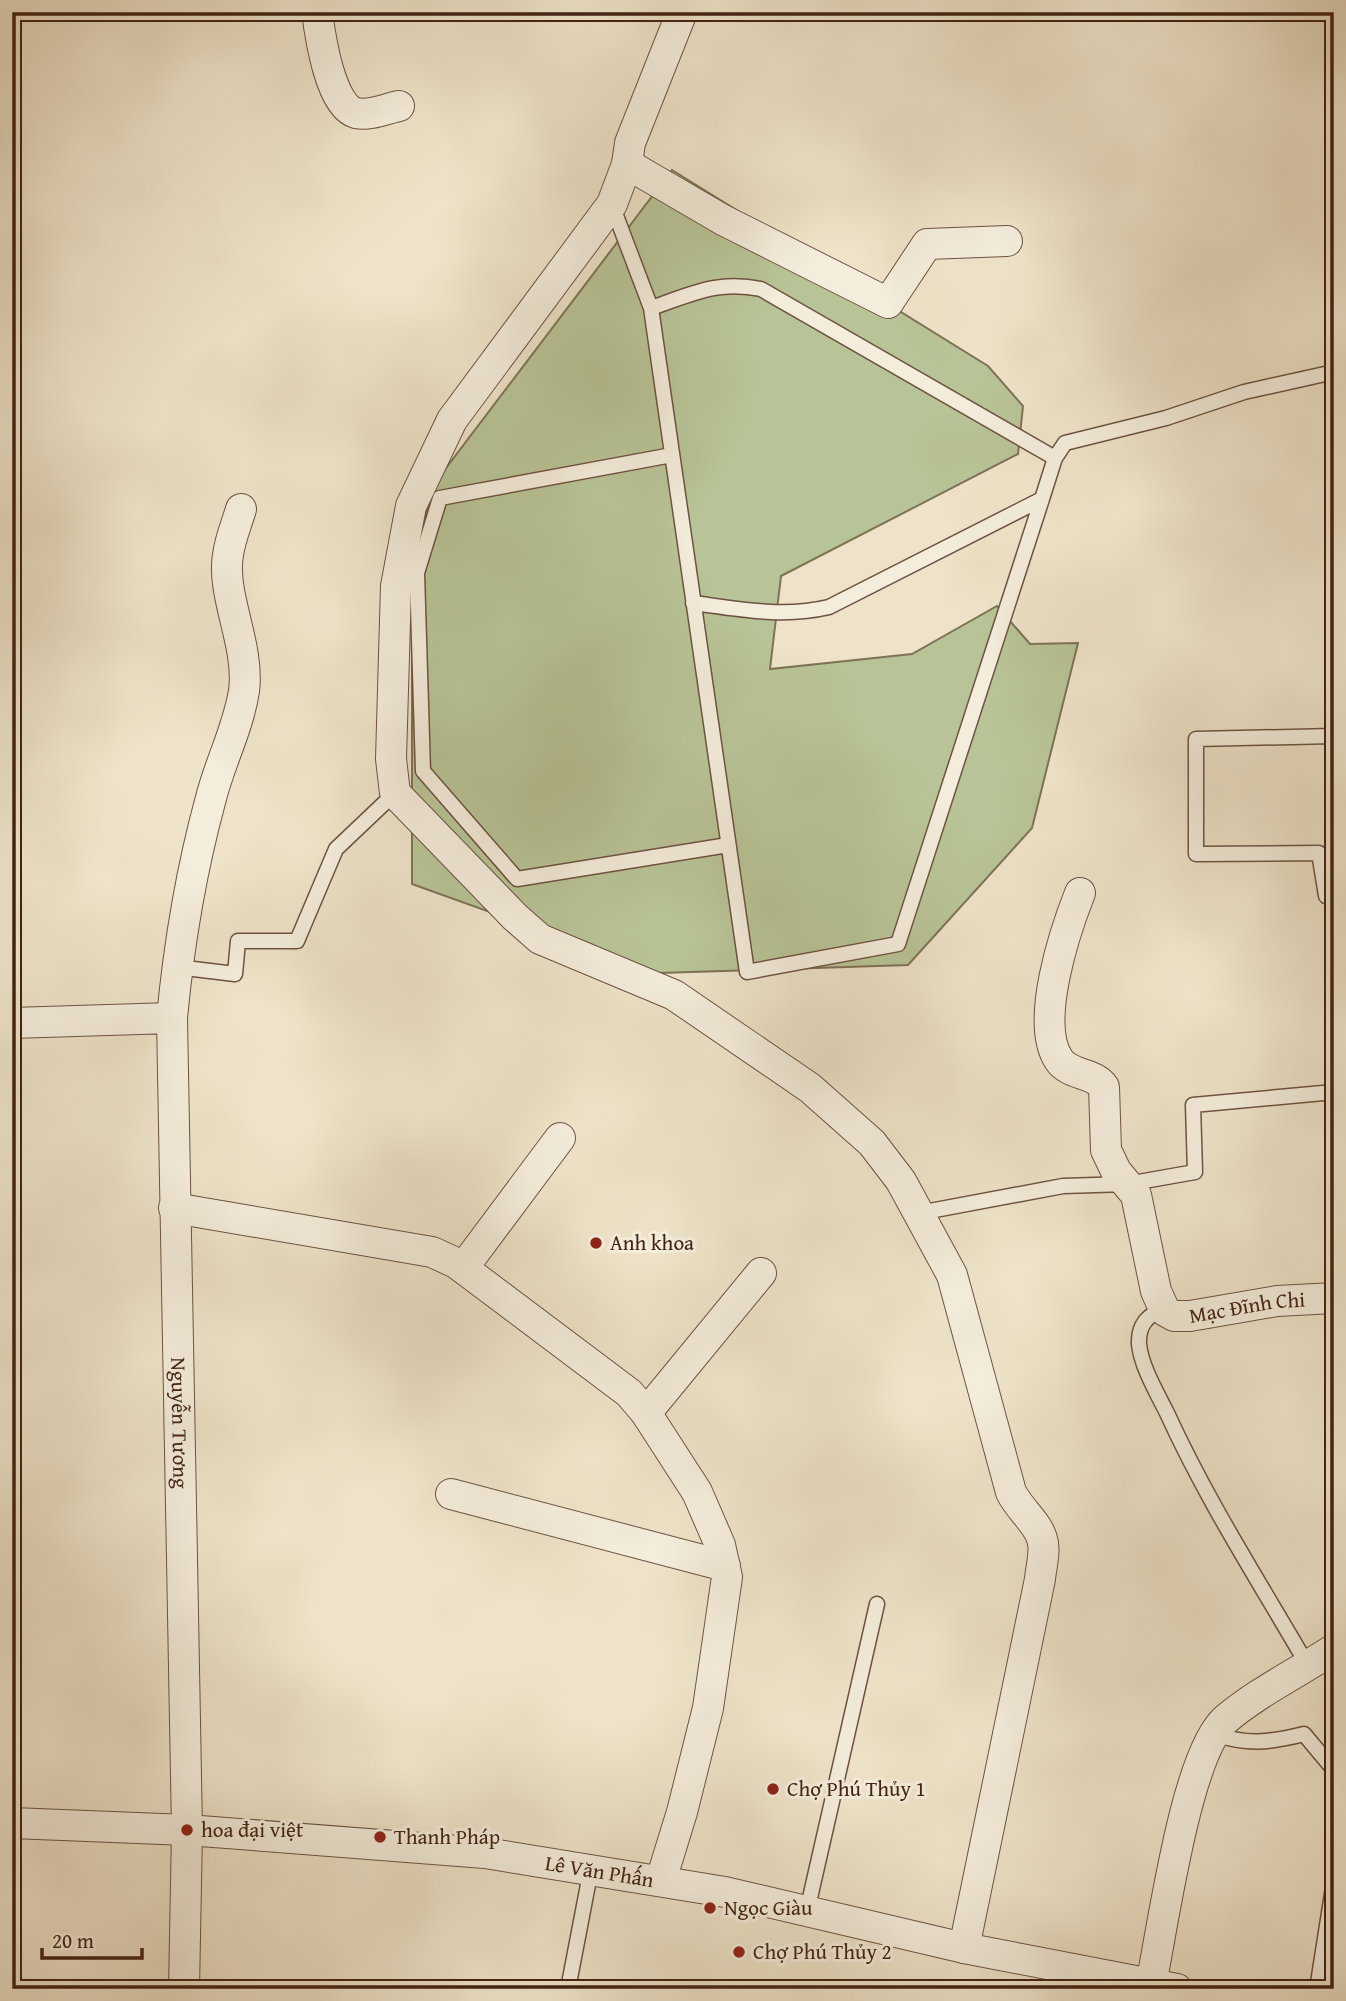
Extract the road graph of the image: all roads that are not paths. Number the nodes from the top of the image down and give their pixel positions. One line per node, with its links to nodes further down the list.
1 (317, 12): 3 (street)
2 (681, 12): 4 (street)
3 (399, 106)
4 (627, 163): 5 (street); 6 (street)
5 (612, 204): 7 (lane); 15 (street)
6 (1007, 241)
7 (651, 308): 9 (lane); 10 (lane)
8 (1334, 372): 10 (lane)
9 (672, 455): 13 (lane); 16 (lane)
10 (1055, 458): 11 (lane)
11 (1042, 499): 13 (lane); 16 (lane)
12 (242, 509): 19 (street, Nguyễn Tương)
13 (693, 603): 16 (lane)
14 (1334, 736): 18 (lane)
15 (395, 793): 19 (lane); 26 (street)
16 (728, 845)
17 (1080, 893): 24 (street, Mạc Đĩnh Chi)
18 (1326, 896)
19 (177, 967): 20 (street, Nguyễn Tương)
20 (172, 1018): 21 (street); 25 (street, Nguyễn Tương)
21 (12, 1023)
22 (1334, 1092): 24 (lane)
23 (560, 1138): 27 (street)
24 (1127, 1184): 26 (lane); 30 (street, Mạc Đĩnh Chi)
25 (174, 1208): 27 (street); 40 (street, Nguyễn Tương)
26 (919, 1213): 45 (street)
27 (463, 1268): 31 (street)
28 (761, 1273): 31 (street)
29 (1334, 1298): 30 (street, Mạc Đĩnh Chi)
30 (1164, 1307): 36 (lane)
31 (646, 1413): 33 (street)
32 (451, 1494): 33 (street)
33 (725, 1566): 42 (street)
34 (877, 1604): 44 (lane)
35 (1334, 1649): 36 (street)
36 (1308, 1666): 37 (street)
37 (1213, 1734): 38 (lane); 46 (street)
38 (1334, 1770)
39 (12, 1823): 40 (street, Lê Văn Phấn)
40 (187, 1830): 41 (street, Lê Văn Phấn); 47 (street, Nguyễn Tương)
41 (591, 1869): 42 (street, Lê Văn Phấn); 48 (lane)
42 (661, 1880): 44 (street, Lê Văn Phấn)
43 (1334, 1881): 49 (lane)
44 (807, 1911): 45 (street, Lê Văn Phấn)
45 (964, 1948): 46 (street, Lê Văn Phấn)
46 (1145, 1985)
47 (184, 1989)
48 (568, 1989)
49 (1317, 1989)

